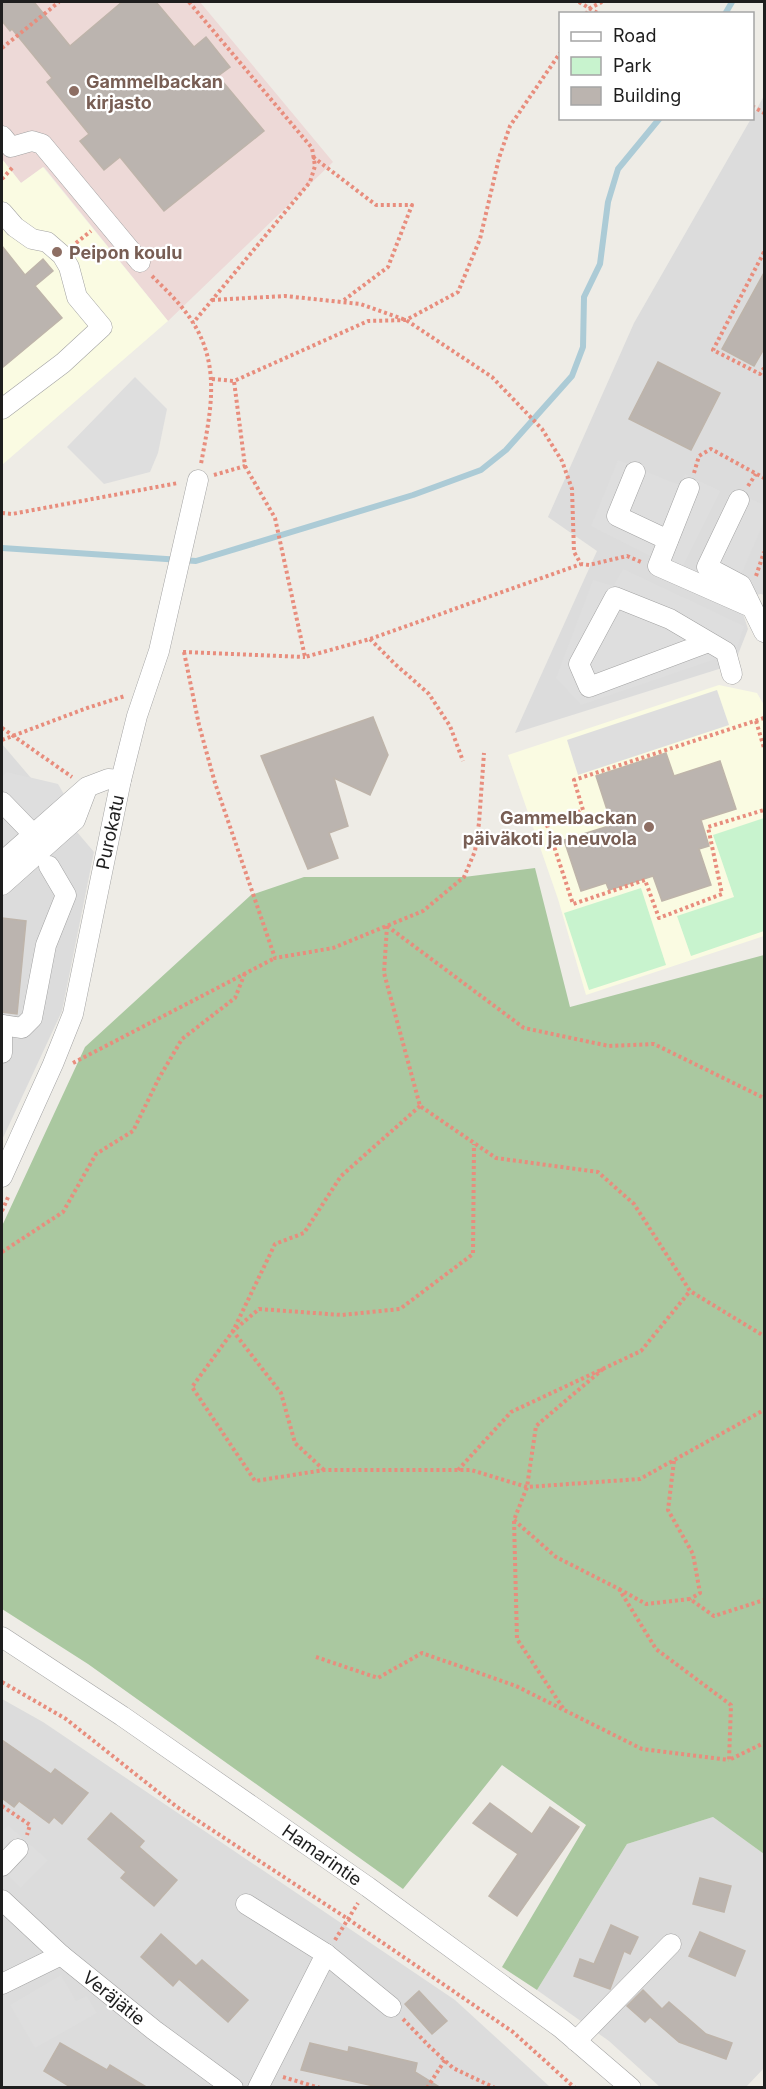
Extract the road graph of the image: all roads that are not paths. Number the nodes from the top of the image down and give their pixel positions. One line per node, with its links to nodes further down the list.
1 (6, 141): 3 (street)
2 (2, 212): 4 (street)
3 (140, 262)
4 (2, 409)
5 (635, 472): 9 (street)
6 (198, 480): 14 (street, Purokatu)
7 (688, 488): 9 (street)
8 (739, 500): 10 (street)
9 (668, 540): 10 (street)
10 (751, 607): 11 (street)
11 (765, 632)
12 (709, 642): 12 (street); 13 (street)
13 (732, 674)
14 (121, 780): 15 (street); 22 (street, Purokatu)
15 (87, 787): 17 (street); 20 (street)
16 (2, 802): 17 (street)
17 (33, 834): 18 (street)
18 (2, 862)
19 (49, 866): 21 (street)
20 (2, 885)
21 (66, 895): 22 (street); 23 (street)
22 (95, 903): 25 (street, Purokatu)
23 (2, 1025): 24 (street)
24 (2, 1053)
25 (2, 1177)
26 (2, 1637): 36 (street, Hamarintie)
27 (18, 1849): 28 (street)
28 (2, 1866)
29 (2, 1900): 33 (street, Veräjätie)
30 (246, 1904): 32 (street)
31 (671, 1944): 36 (street)
32 (326, 1954): 35 (street); 37 (street)
33 (61, 1955): 34 (street); 38 (street, Veräjätie)
34 (2, 1984)
35 (392, 2007)
36 (576, 2041): 39 (street, Hamarintie)
37 (262, 2080)
38 (233, 2088)
39 (631, 2088)

